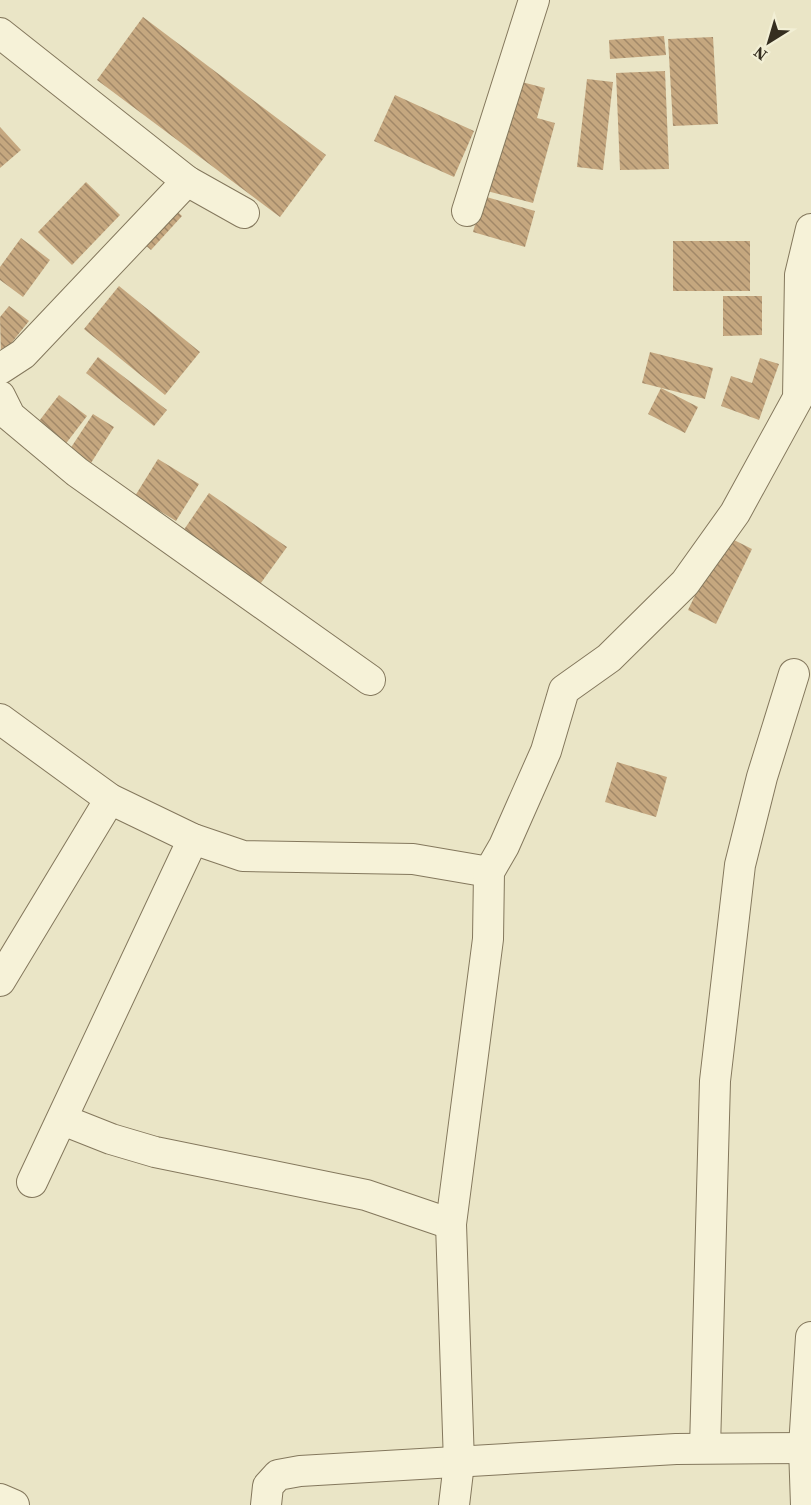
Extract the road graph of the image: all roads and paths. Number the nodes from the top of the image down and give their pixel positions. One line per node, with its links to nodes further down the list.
1 (534, 0): 4 (street)
2 (0, 33): 3 (street)
3 (187, 181): 5 (street); 7 (street)
4 (467, 211)
5 (244, 213)
6 (811, 229): 14 (street)
7 (0, 369)
8 (0, 396): 10 (street)
9 (794, 674): 21 (street)
10 (370, 680)
11 (0, 718): 12 (street)
12 (110, 799): 13 (street); 15 (street)
13 (193, 839): 14 (street); 16 (street)
14 (489, 872): 18 (street)
15 (0, 981)
16 (63, 1120): 17 (street); 18 (street)
17 (32, 1182)
18 (451, 1224): 22 (street)
19 (811, 1337): 20 (street)
20 (807, 1447): 21 (street); 27 (street)
21 (705, 1448): 22 (street)
22 (459, 1463): 25 (street); 26 (street)
23 (0, 1499): 24 (street)
24 (14, 1505)
25 (266, 1505)
26 (454, 1505)
27 (806, 1505)

